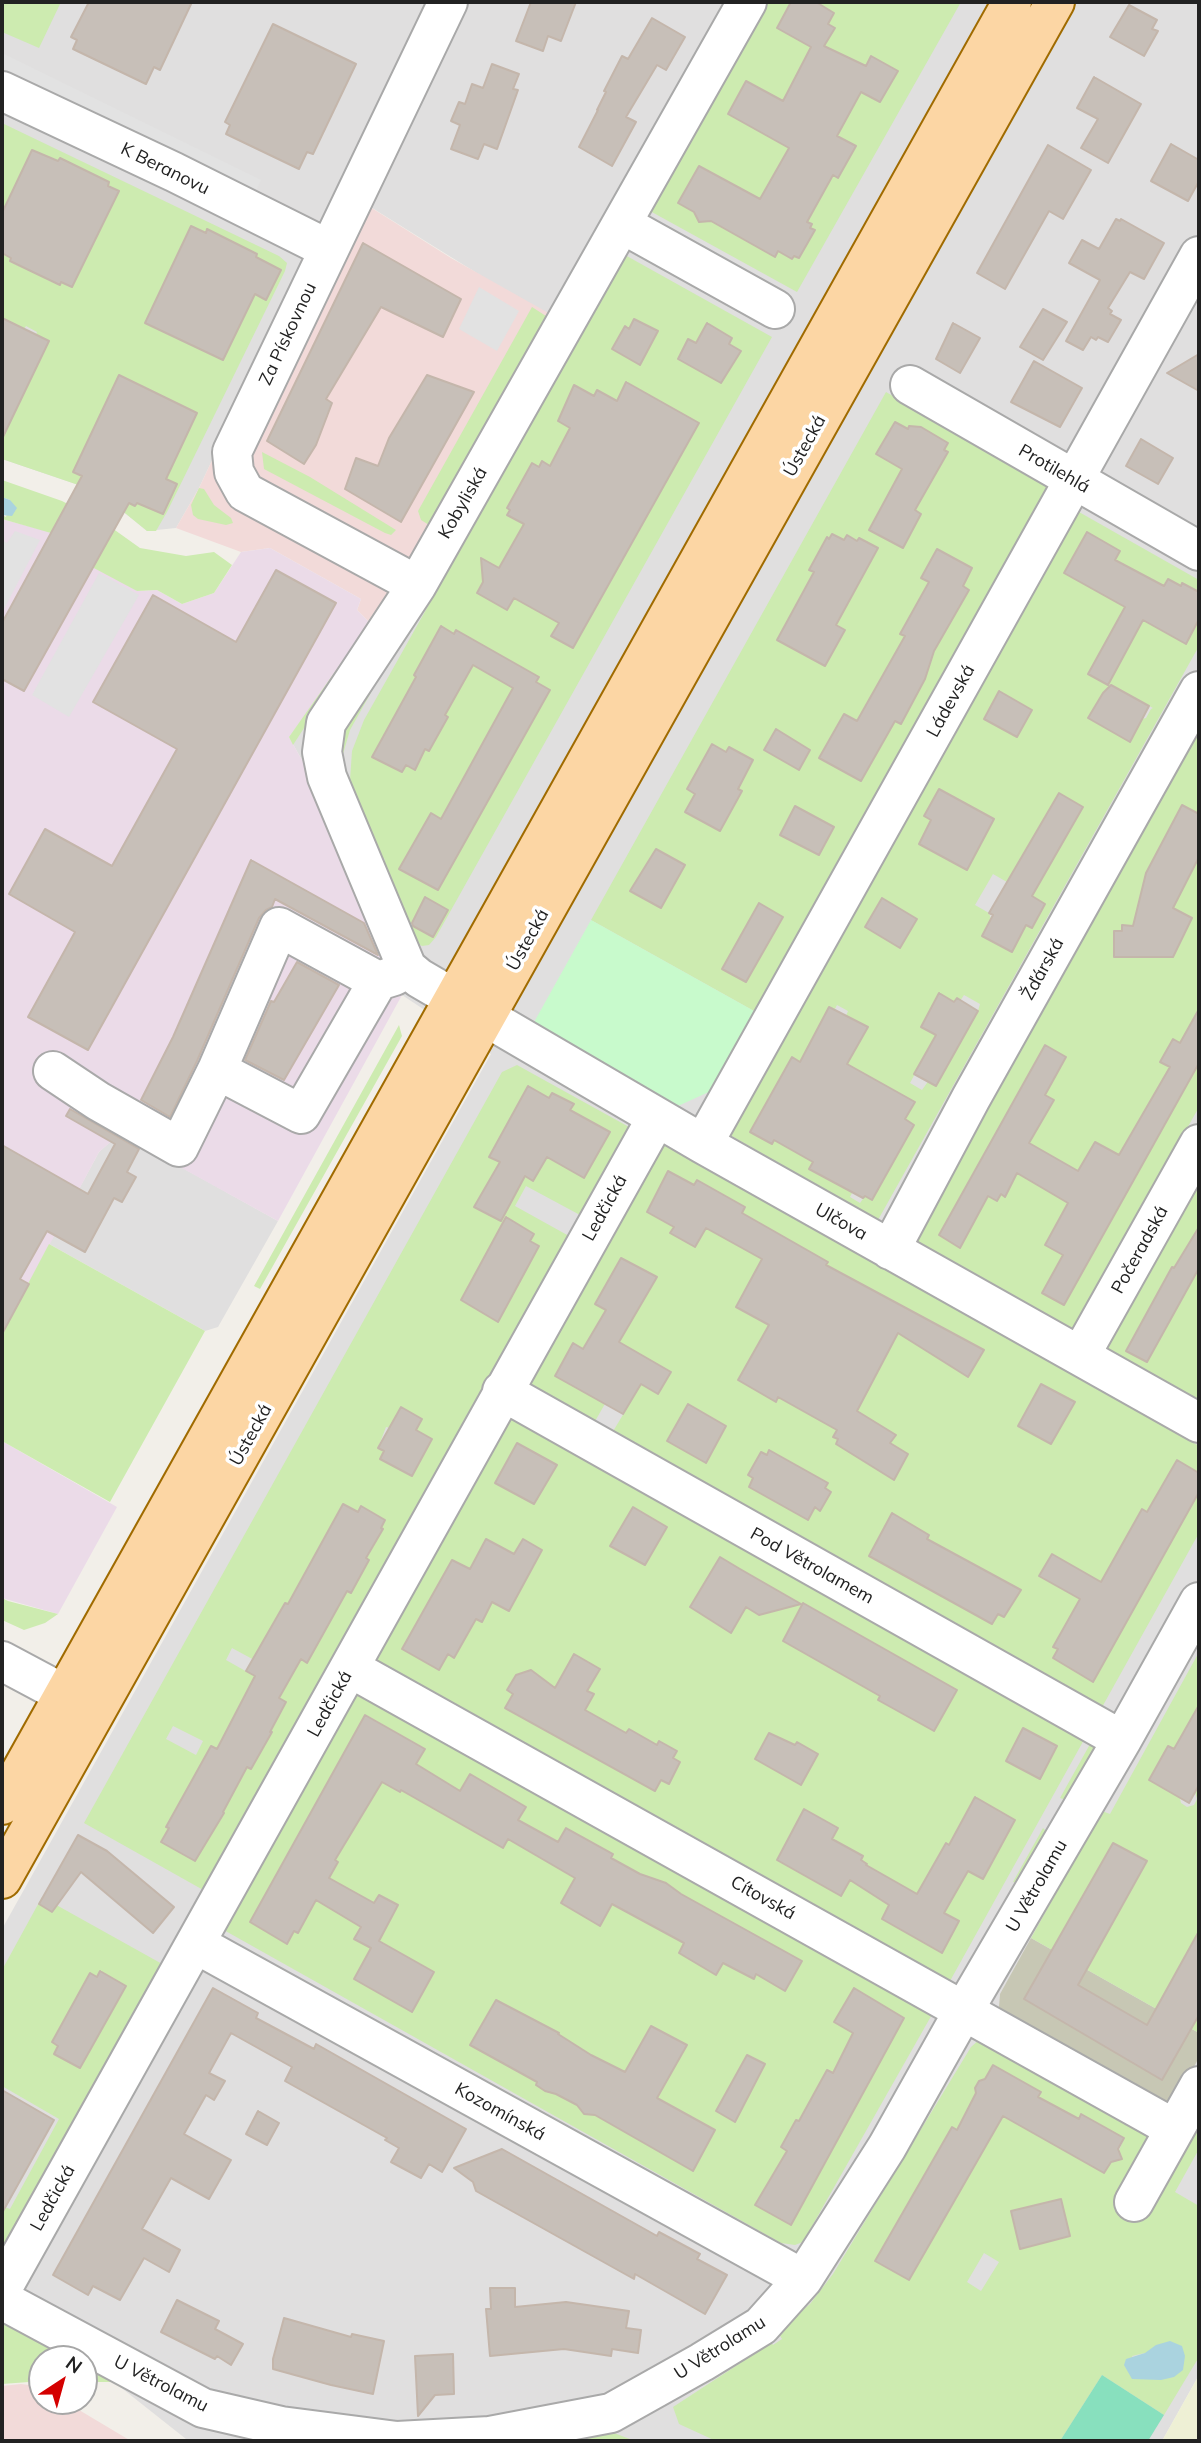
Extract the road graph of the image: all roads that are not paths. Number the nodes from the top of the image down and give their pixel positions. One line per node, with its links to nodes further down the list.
1 (448, 2): 7 (street, Za Pískovnou)
2 (747, 2): 6 (street, Kobyliská)
3 (1012, 2): 16 (main road, Ústecká)
4 (1055, 2): 17 (main road, Ústecká)
5 (2, 91): 7 (street, K Beranovu)
6 (622, 224): 9 (street); 13 (street, Kobyliská)
7 (328, 249): 13 (street, Za Pískovnou)
8 (1199, 256): 11 (street, Ládevská)
9 (775, 309)
10 (910, 385): 11 (street, Protilehlá)
11 (1074, 480): 12 (street, Protilehlá); 21 (street, Ládevská)
12 (1199, 551)
13 (416, 585): 15 (street, Kobyliská)
14 (1199, 691): 23 (street, Žďárská)
15 (393, 975): 16 (street); 18 (street); 18 (street)
16 (452, 998): 17 (street, Ulčova); 30 (main road, Ústecká)
17 (485, 1017): 20 (street, Ulčova); 30 (main road, Ústecká)
18 (216, 1070): 19 (street)
19 (53, 1071)
20 (657, 1117): 21 (street, Ulčova); 25 (street, Ledčická)
21 (703, 1144): 23 (street, Ulčova)
22 (1199, 1144): 24 (street, Počeradská)
23 (890, 1250): 24 (street, Ulčova)
24 (1080, 1356): 26 (street, Ulčova)
25 (502, 1391): 29 (street, Ledčická); 31 (street, Pod Větrolamem)
26 (1199, 1423)
27 (1199, 1602): 31 (street, U Větrolamu)
28 (2, 1661): 30 (street)
29 (350, 1668): 34 (street, Ledčická); 35 (street, Cítovská)
30 (81, 1703): 32 (main road, Ústecká); 33 (main road, Ústecká)
31 (1122, 1740): 35 (street, U Větrolamu)
32 (2, 1805)
33 (2, 1879)
34 (196, 1944): 39 (street, Kozomínská); 40 (street, Ledčická)
35 (964, 2010): 37 (street, Cítovská); 39 (street, U Větrolamu)
36 (1199, 2086): 37 (street)
37 (1175, 2129): 38 (street)
38 (1134, 2203)
39 (803, 2279): 41 (street, U Větrolamu)
40 (2, 2289)
41 (2, 2300)

